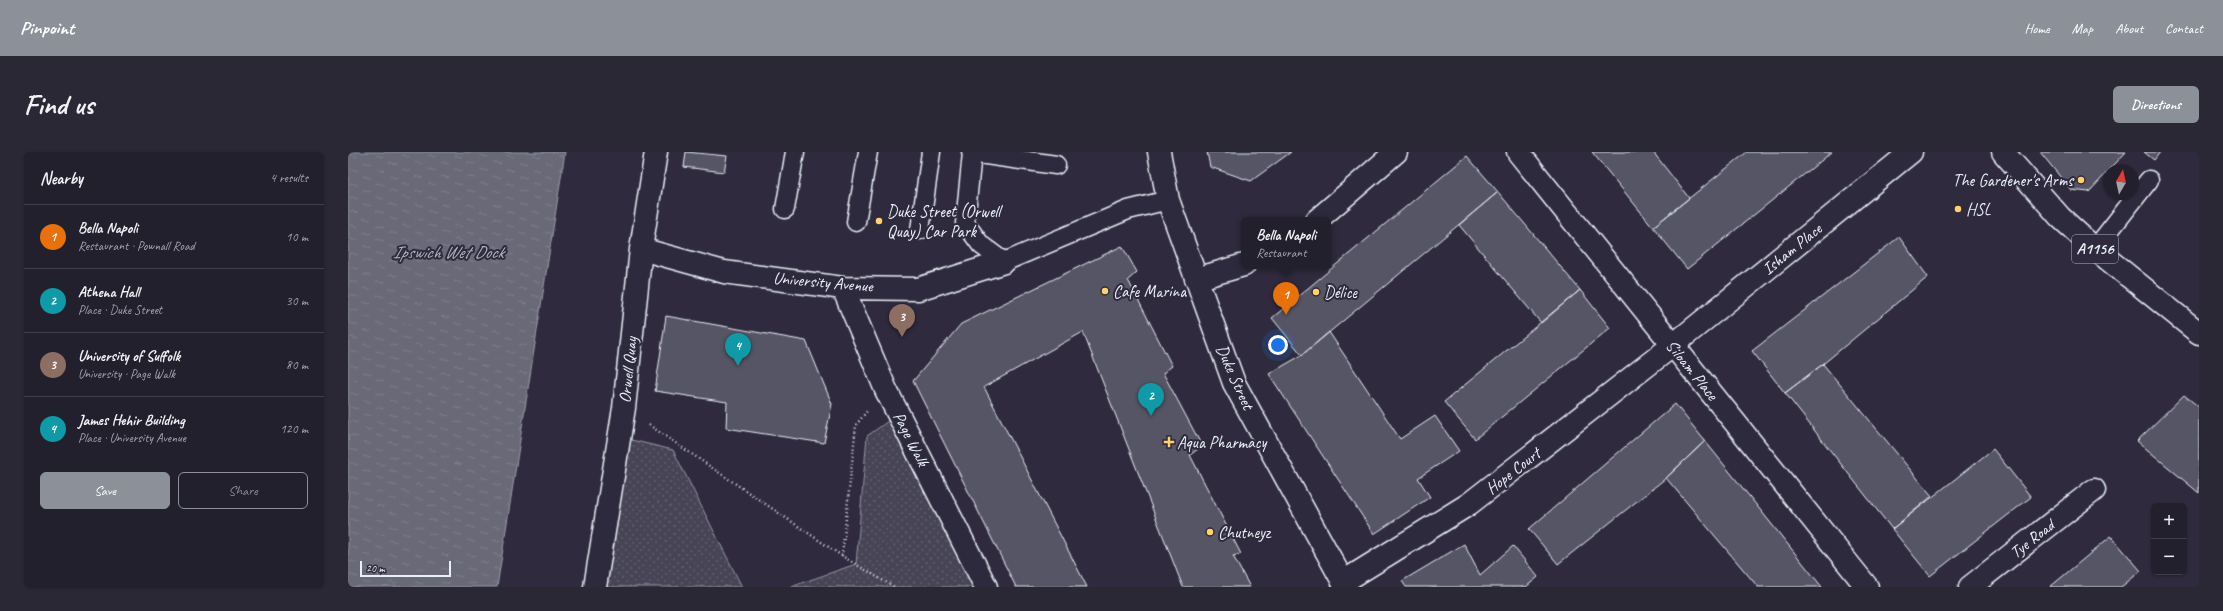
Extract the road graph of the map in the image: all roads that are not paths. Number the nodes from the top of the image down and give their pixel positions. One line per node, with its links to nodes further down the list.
1 (656, 152): 18 (street, Orwell Quay)
2 (795, 152): 14 (lane)
3 (868, 152): 16 (lane)
4 (931, 152): 17 (lane)
5 (972, 152): 11 (lane); 20 (lane)
6 (1159, 152): 13 (street, Duke Street)
7 (1394, 152): 15 (street)
8 (1518, 152): 25 (street, Siloam Place)
9 (1911, 152): 25 (street, Isham Place)
10 (2003, 152): 19 (street, A1156)
11 (1056, 165)
12 (2149, 180): 19 (lane)
13 (1168, 200): 20 (lane, University Avenue); 22 (street, Duke Street)
14 (785, 209)
15 (1320, 217)
16 (856, 222)
17 (920, 230)
18 (641, 249): 23 (street, University Avenue); 28 (street, Orwell Quay)
19 (2095, 249): 24 (street, A1156)
20 (1004, 262): 23 (street, University Avenue)
21 (1241, 265): 22 (street)
22 (1196, 278): 27 (street, Duke Street)
23 (843, 288): 29 (street, Page Walk)
24 (2199, 333)
25 (1672, 346): 27 (street, Hope Court); 30 (street, Siloam Place)
26 (2094, 490): 31 (street, Tye Road)
27 (1345, 584)
28 (595, 587)
29 (986, 587)
30 (1867, 587)
31 (1970, 587)

